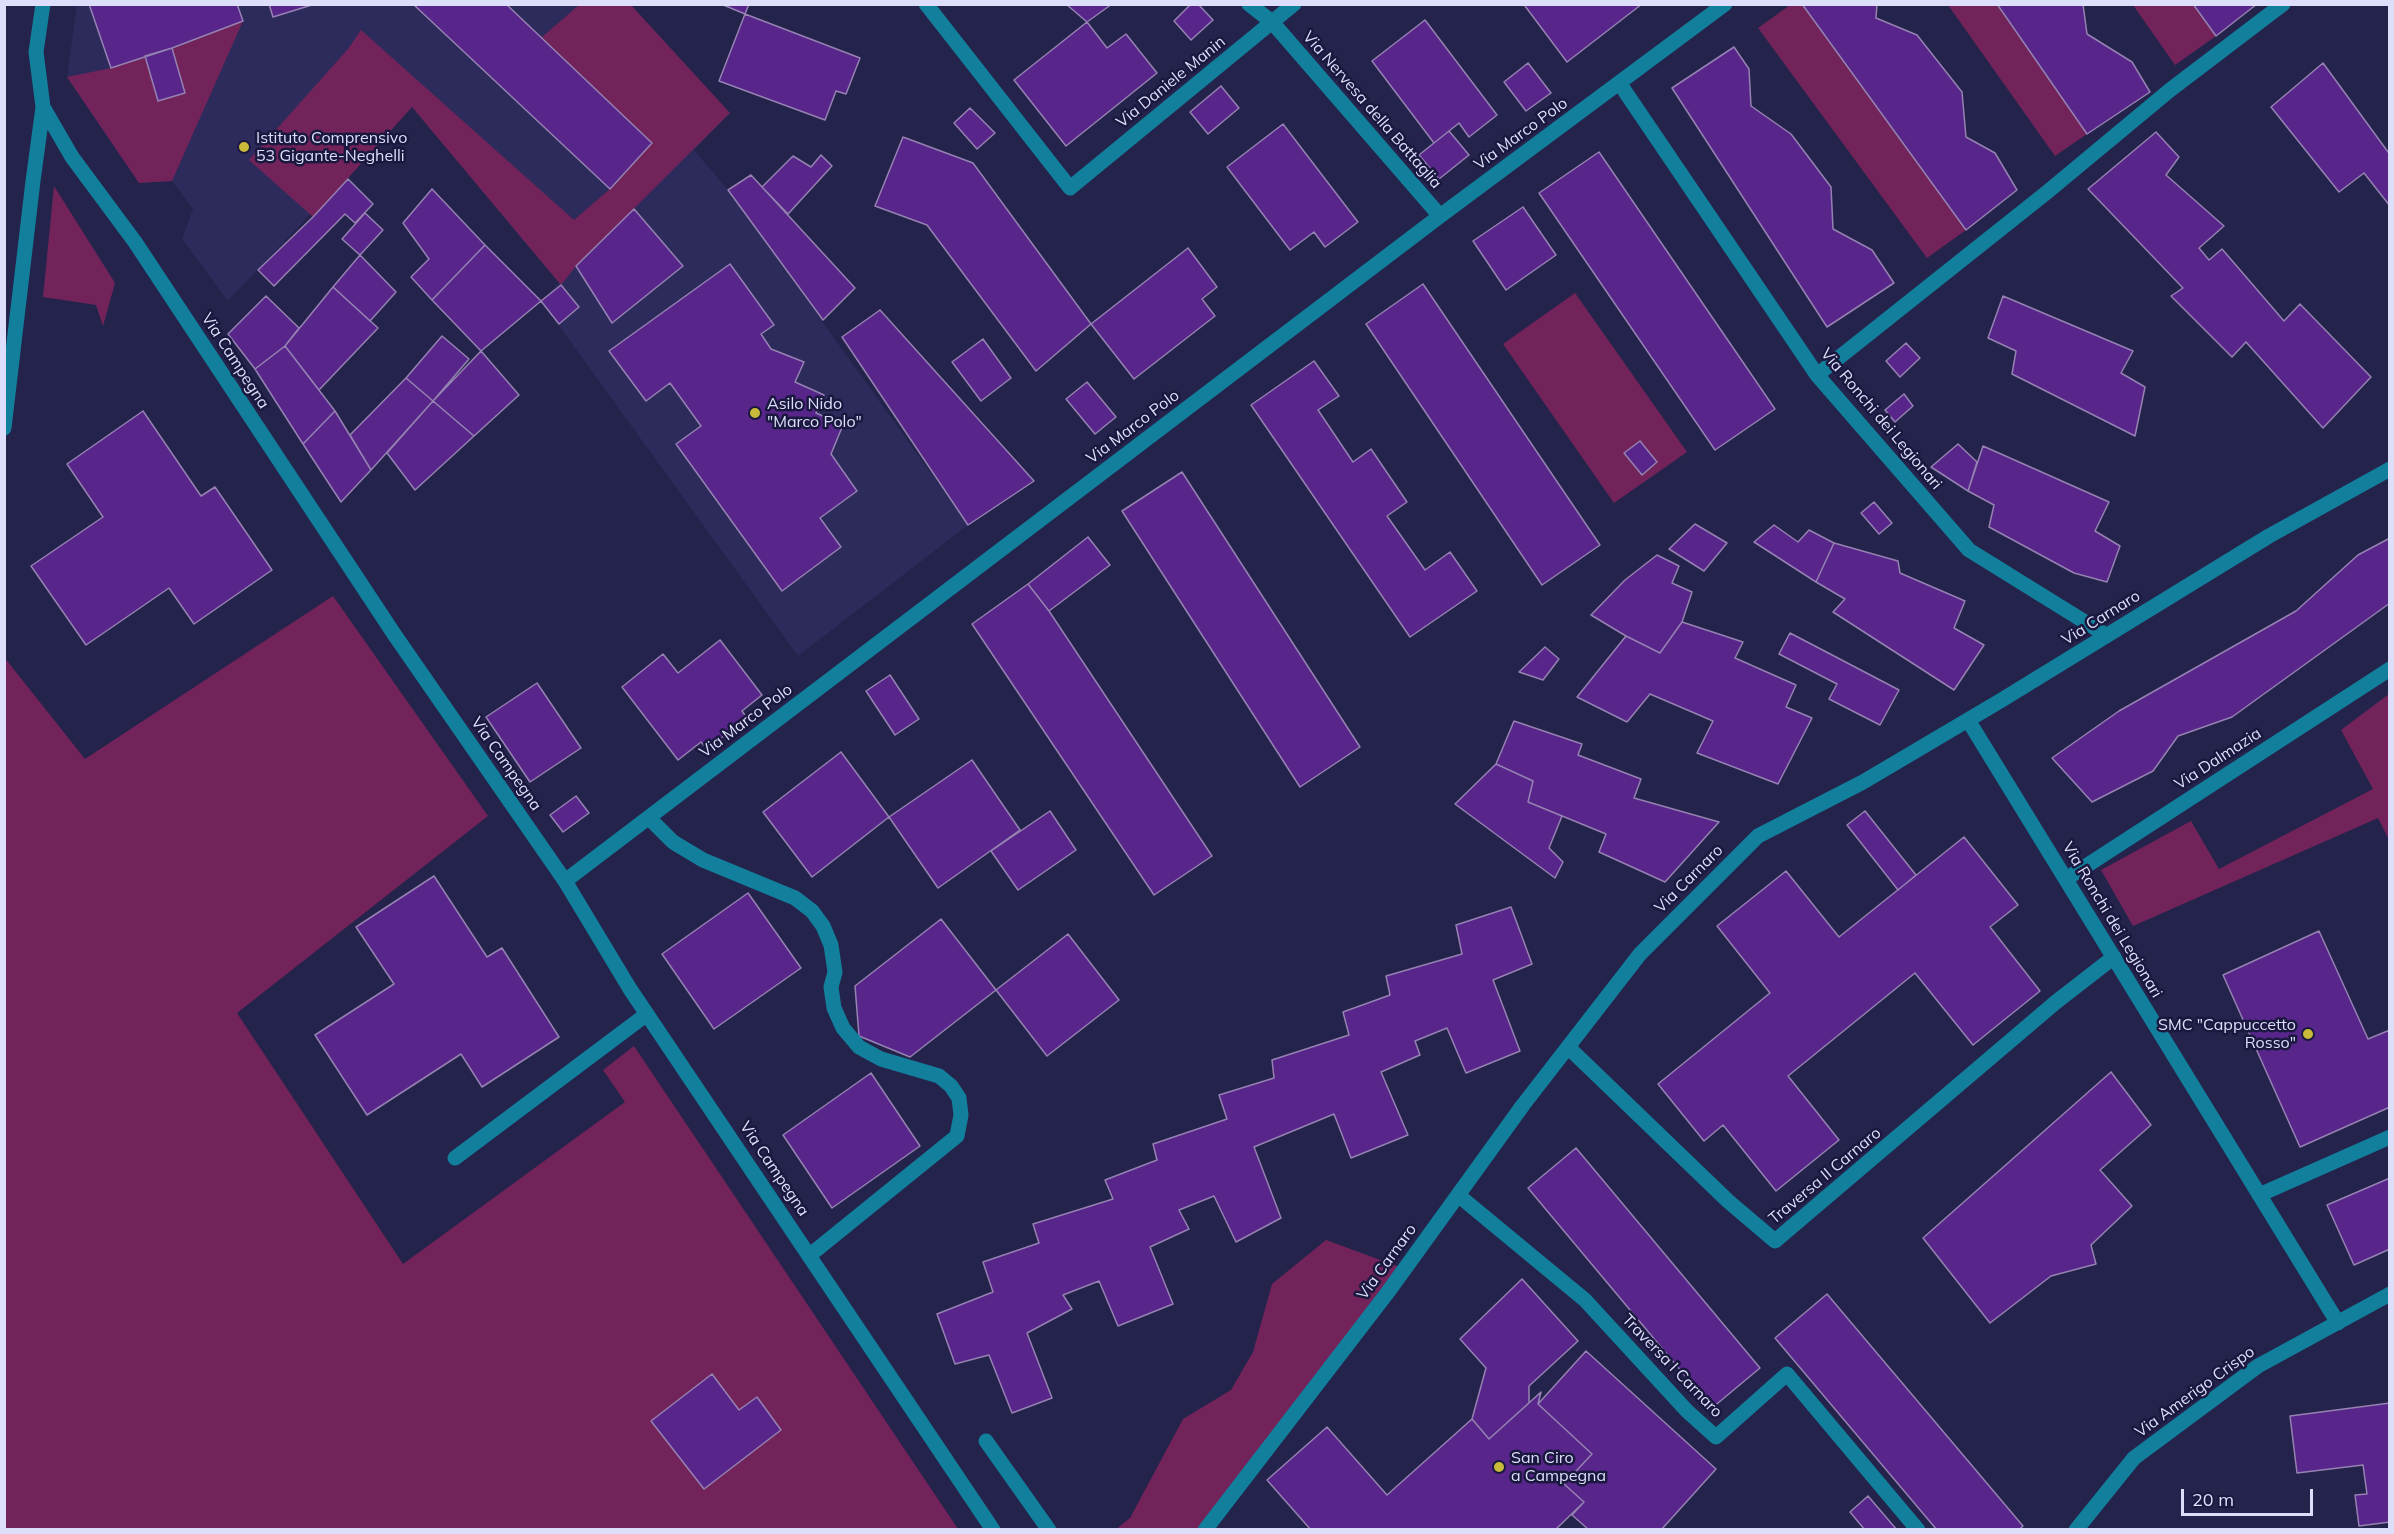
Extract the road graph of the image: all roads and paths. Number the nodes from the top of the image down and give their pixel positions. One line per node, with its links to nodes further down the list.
1 (43, 4): 9 (street, Via Campegna)
2 (926, 4): 7 (street, Via Daniele Manin)
3 (1249, 4): 7 (street, Via Nervesa della Battaglia)
4 (1294, 4): 7 (street, Via Daniele Manin)
5 (1725, 4): 8 (street, Via Marco Polo)
6 (2283, 4): 11 (street)
7 (1272, 22): 10 (street, Via Nervesa della Battaglia)
8 (1620, 84): 10 (street, Via Marco Polo); 11 (street, Via Ronchi dei Legionari)
9 (44, 108): 12 (street); 19 (street, Via Campegna)
10 (1440, 216): 17 (street, Via Marco Polo)
11 (1817, 375): 14 (street, Via Ronchi dei Legionari)
12 (4, 428)
13 (2390, 469): 14 (street, Via Carnaro)
14 (2106, 635): 16 (street, Via Carnaro)
15 (2390, 669): 18 (street, Via Dalmazia)
16 (1968, 720): 18 (street, Via Ronchi dei Legionari); 22 (street, Via Carnaro)
17 (649, 818): 19 (street, Via Marco Polo); 27 (street)
18 (2066, 879): 20 (street, Via Ronchi dei Legionari)
19 (565, 881): 21 (street, Via Campegna)
20 (2114, 957): 22 (street, Traversa II Carnaro); 26 (street, Via Ronchi dei Legionari)
21 (647, 1014): 24 (street); 27 (street, Via Campegna)
22 (1569, 1048): 25 (street, Via Carnaro)
23 (2390, 1137): 26 (street)
24 (455, 1158)
25 (1458, 1194): 33 (street, Via Carnaro); 34 (street, Traversa I Carnaro)
26 (2259, 1195): 29 (street, Via Ronchi dei Legionari)
27 (810, 1254): 31 (street, Via Campegna)
28 (2390, 1294): 29 (street, Via Amerigo Crispo)
29 (2338, 1323): 35 (street, Via Amerigo Crispo)
30 (986, 1441): 32 (street)
31 (993, 1530)
32 (1049, 1530)
33 (1205, 1530)
34 (1918, 1530)
35 (2076, 1530)

